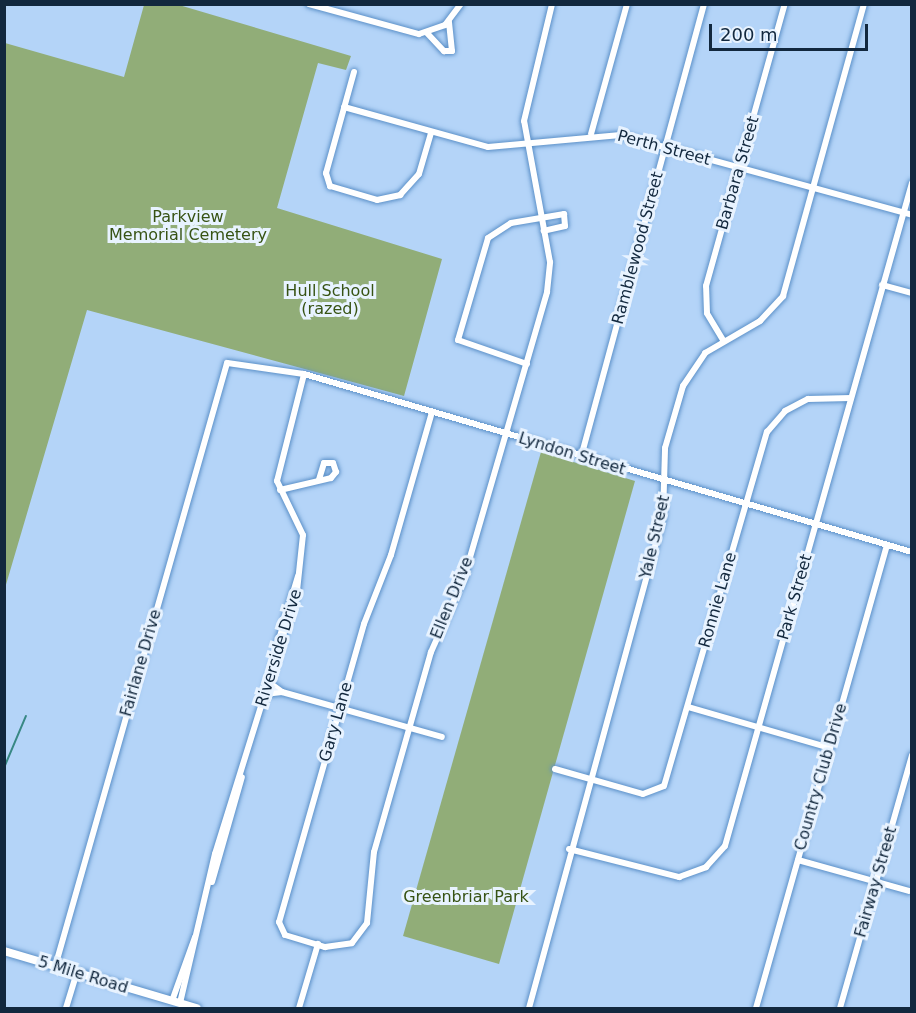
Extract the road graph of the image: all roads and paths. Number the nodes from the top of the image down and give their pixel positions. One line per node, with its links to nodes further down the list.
1 (309, 4): 9 (street)
2 (461, 4): 8 (street)
3 (552, 4): 14 (street, Ellen Drive)
4 (627, 4): 13 (street)
5 (704, 4): 15 (street, Ramblewood Street)
6 (785, 4): 16 (street, Barbara Street)
7 (864, 4): 18 (street, Yale Street)
8 (449, 21): 9 (street); 9 (street)
9 (427, 33)
10 (354, 72): 11 (street)
11 (344, 107): 12 (street, Perth Street); 12 (street)
12 (431, 132): 14 (street, Perth Street)
13 (591, 134): 14 (street, Perth Street); 15 (street, Perth Street)
14 (528, 145): 21 (street, Ellen Drive)
15 (665, 147): 16 (street, Perth Street); 32 (street, Ramblewood Street)
16 (739, 168): 18 (street, Perth Street); 25 (street, Barbara Street)
17 (912, 183): 19 (street, Park Street)
18 (813, 188): 19 (street, Perth Street); 25 (street, Yale Street)
19 (903, 213): 20 (street, Perth Street); 23 (street, Park Street)
20 (912, 215)
21 (541, 216): 22 (street, Ellen Drive); 22 (street); 27 (street)
22 (544, 231): 27 (street, Ellen Drive)
23 (882, 285): 24 (street); 29 (street, Park Street)
24 (912, 293)
25 (723, 340): 34 (street, Yale Street)
26 (231, 362): 28 (street, Lyndon Street); 58 (street, Fairlane Drive)
27 (527, 364): 31 (street, Ellen Drive)
28 (304, 374): 30 (street, Lyndon Street); 35 (street, Riverside Drive)
29 (851, 398): 36 (street, Ronnie Lane); 37 (street, Park Street)
30 (432, 412): 31 (street, Lyndon Street); 43 (street, Gary Lane)
31 (507, 434): 32 (street, Lyndon Street); 46 (street, Ellen Drive)
32 (581, 457): 34 (street, Lyndon Street)
33 (319, 479): 35 (street)
34 (667, 482): 36 (street, Lyndon Street); 51 (street, Yale Street)
35 (280, 490): 40 (street, Riverside Drive)
36 (745, 505): 37 (street, Lyndon Street); 44 (street, Ronnie Lane)
37 (815, 525): 38 (street, Lyndon Street); 45 (street, Park Street)
38 (887, 545): 39 (street, Lyndon Street); 48 (street, Country Club Drive)
39 (912, 552)
40 (268, 682): 41 (street); 42 (street, Riverside Drive)
41 (282, 692): 42 (street); 43 (street)
42 (265, 694): 60 (street, Riverside Drive)
43 (340, 707): 46 (street); 56 (street, Gary Lane)
44 (688, 707): 45 (street); 51 (street, Ronnie Lane)
45 (758, 727): 48 (street); 52 (street, Park Street)
46 (410, 728): 47 (street); 56 (street, Ellen Drive)
47 (442, 736)
48 (830, 748): 53 (street, Country Club Drive)
49 (912, 755): 54 (street, Fairway Street)
50 (555, 769): 51 (street, Ronnie Lane)
51 (589, 779): 52 (street, Yale Street)
52 (569, 849): 64 (street, Yale Street)
53 (798, 860): 54 (street); 65 (street, Country Club Drive)
54 (875, 883): 55 (street); 66 (street, Fairway Street)
55 (909, 891)
56 (318, 944): 63 (street)
57 (4, 951): 58 (main road, 5 Mile Road)
58 (56, 966): 59 (main road, 5 Mile Road)
59 (77, 973): 60 (main road, 5 Mile Road); 61 (street)
60 (176, 1002): 62 (main road, 5 Mile Road)
61 (66, 1008)
62 (196, 1008)
63 (299, 1008)
64 (529, 1008)
65 (756, 1008)
66 (840, 1008)

